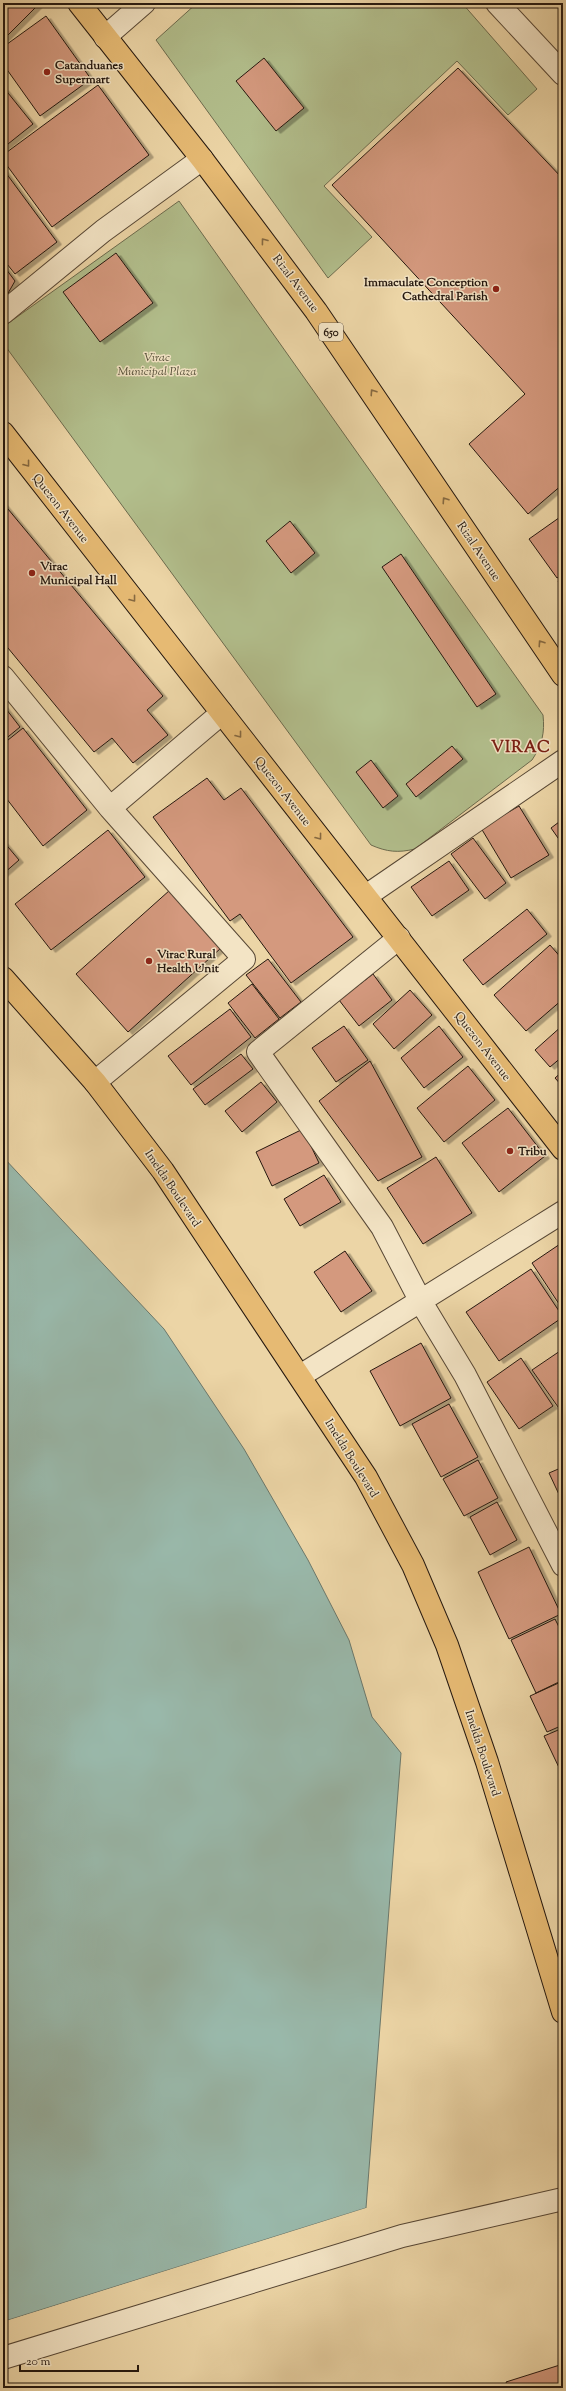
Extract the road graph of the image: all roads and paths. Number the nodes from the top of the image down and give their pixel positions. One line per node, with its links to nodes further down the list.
1 (79, 3): 4 (main road, Rizal Avenue / 650)
2 (144, 3): 4 (street)
3 (497, 3): 5 (street)
4 (105, 37): 6 (main road, Rizal Avenue / 650)
5 (563, 74)
6 (202, 160): 7 (street); 9 (main road, Rizal Avenue / 650, one-way to 6)
7 (3, 314)
8 (6, 443): 11 (main road, Quezon Avenue, one-way to 11)
9 (563, 675)
10 (3, 677): 13 (street)
11 (222, 713): 13 (street); 14 (main road, Quezon Avenue, one-way to 14)
12 (563, 761): 14 (street)
13 (110, 808): 17 (street)
14 (366, 896): 15 (main road, Quezon Avenue)
15 (399, 938): 18 (main road, Quezon Avenue); 20 (street)
16 (3, 978): 17 (main road, Imelda Boulevard)
17 (95, 1082): 21 (main road, Imelda Boulevard)
18 (563, 1149)
19 (563, 1212): 20 (street)
20 (422, 1302): 21 (street); 22 (street)
21 (300, 1376): 23 (main road, Imelda Boulevard)
22 (563, 1565)
23 (563, 2012)
24 (563, 2199): 25 (street)
25 (3, 2358)

